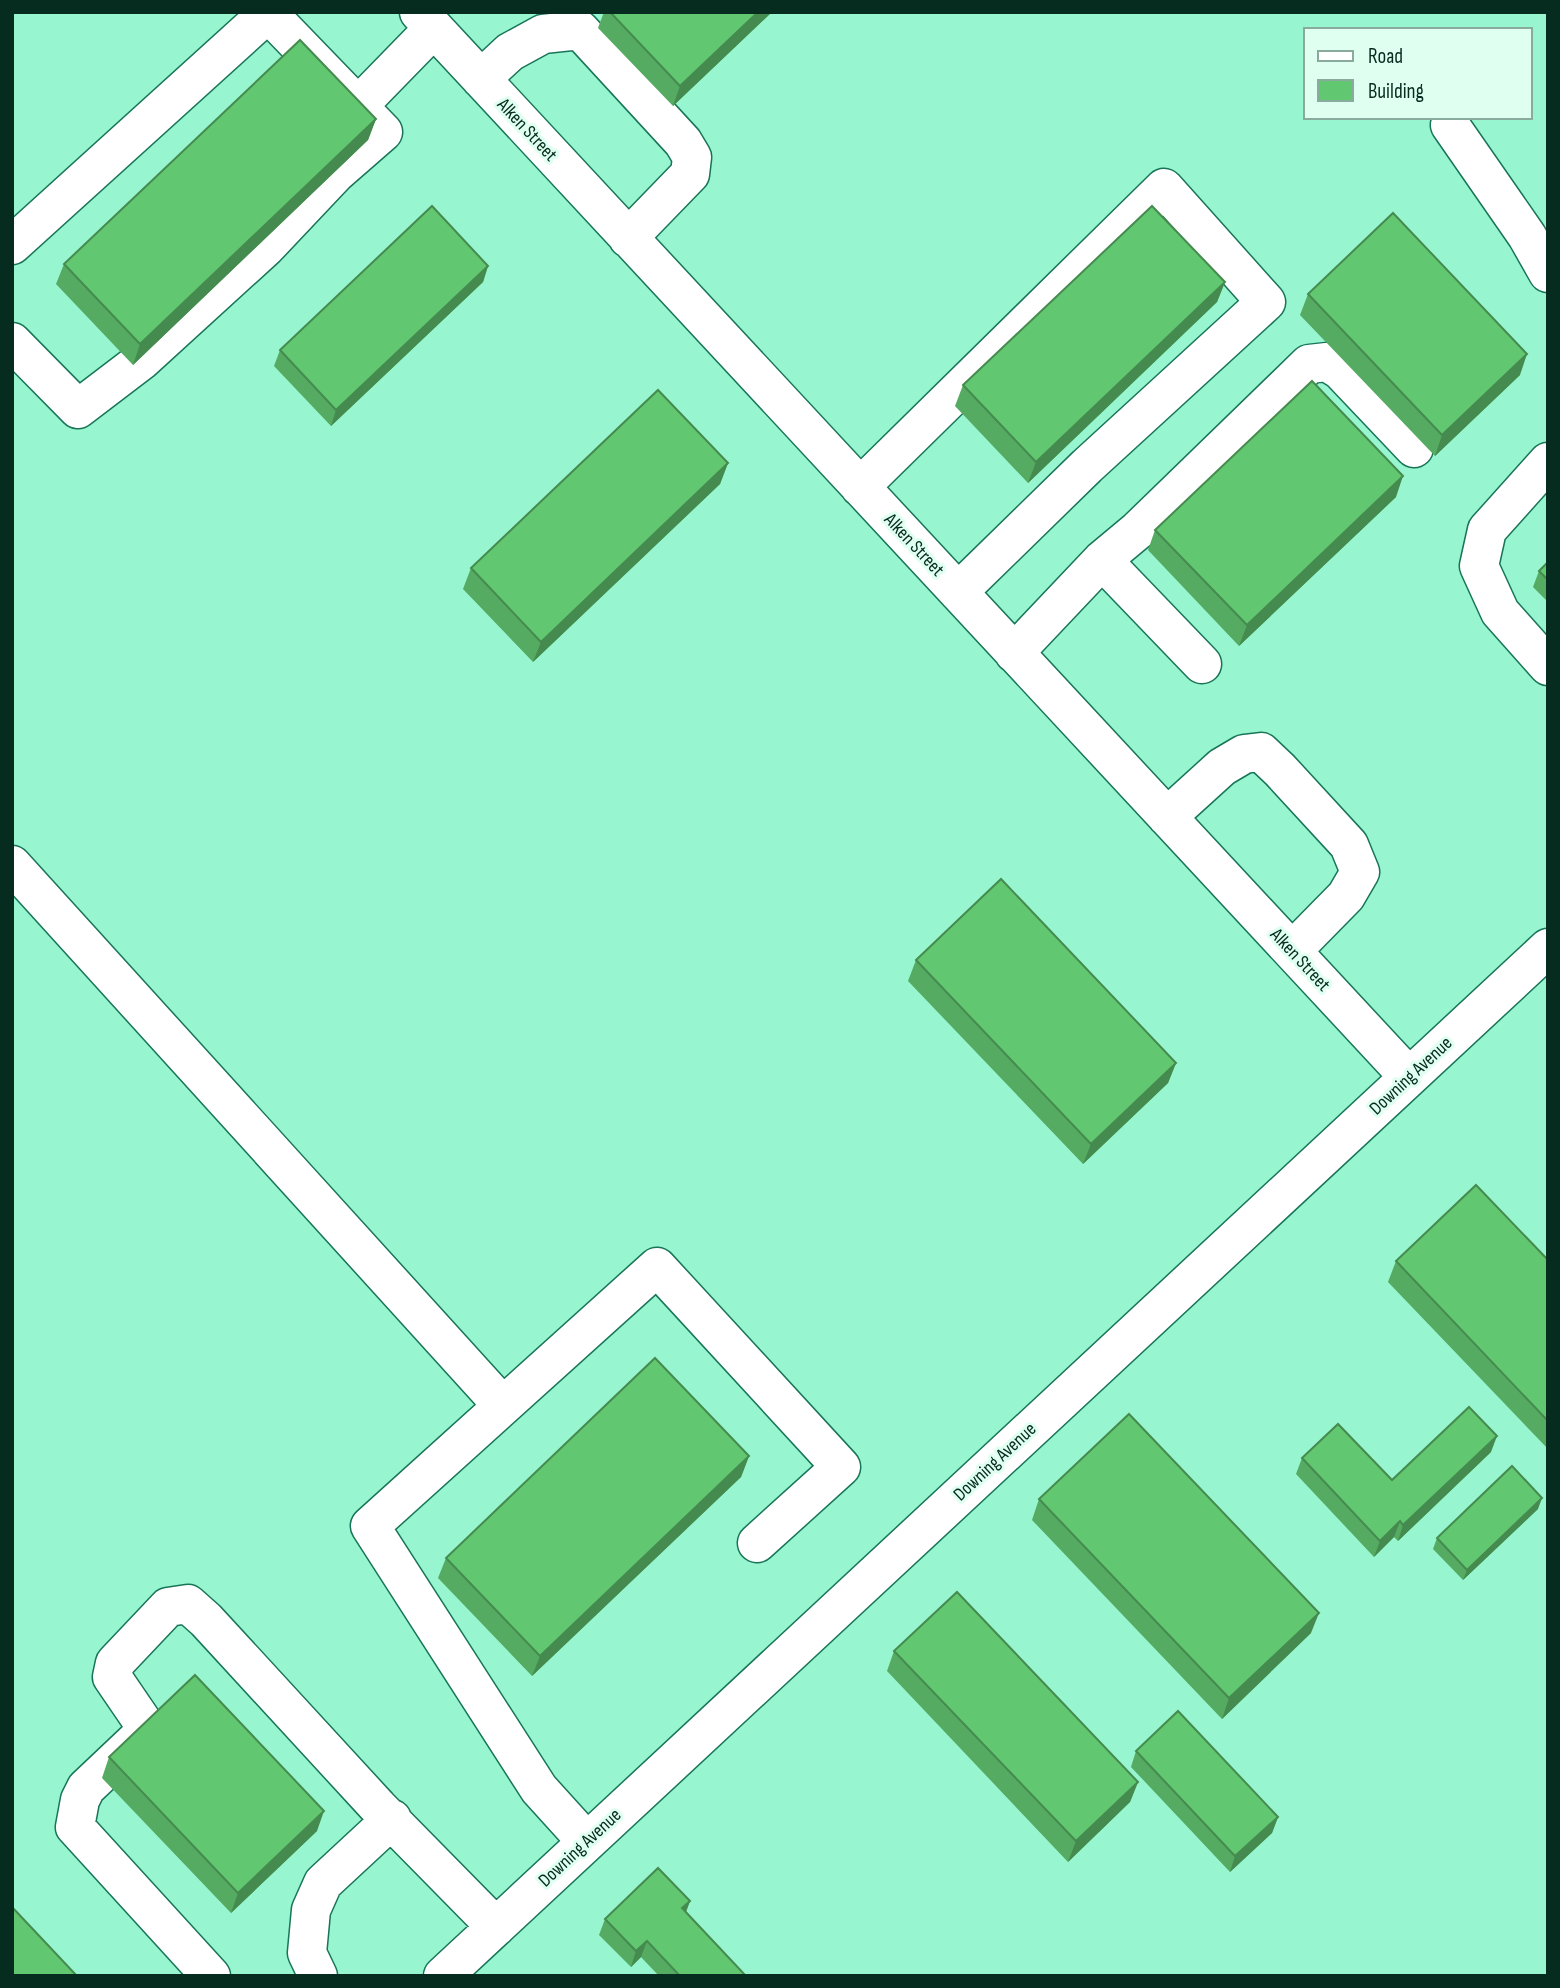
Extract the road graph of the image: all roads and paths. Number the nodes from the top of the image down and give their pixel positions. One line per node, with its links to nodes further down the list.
1 (268, 13): 4 (street); 7 (street)
2 (426, 20): 3 (street, Alken Street); 4 (street)
3 (481, 79): 6 (street, Alken Street); 6 (street)
4 (357, 107): 9 (street)
5 (1450, 125): 8 (street)
6 (628, 238): 12 (street, Alken Street)
7 (12, 245)
8 (1548, 273)
9 (12, 342)
10 (1414, 448): 13 (street)
11 (1548, 463): 17 (street)
12 (860, 487): 14 (street, Alken Street); 14 (street)
13 (1102, 560): 15 (street); 16 (street)
14 (958, 592): 15 (street, Alken Street)
15 (1014, 653): 18 (street, Alken Street)
16 (1202, 664)
17 (1548, 666)
18 (1167, 817): 21 (street, Alken Street); 21 (street)
19 (12, 866): 23 (street)
20 (1548, 948): 22 (street, Downing Avenue)
21 (1292, 951): 22 (street, Alken Street)
22 (1409, 1077): 26 (street, Downing Avenue)
23 (503, 1406): 24 (street); 26 (street)
24 (757, 1543)
25 (392, 1819): 27 (street); 28 (street); 29 (street)
26 (587, 1842): 27 (street, Downing Avenue)
27 (496, 1927): 30 (street, Downing Avenue)
28 (211, 1976)
29 (318, 1976)
30 (443, 1976)

